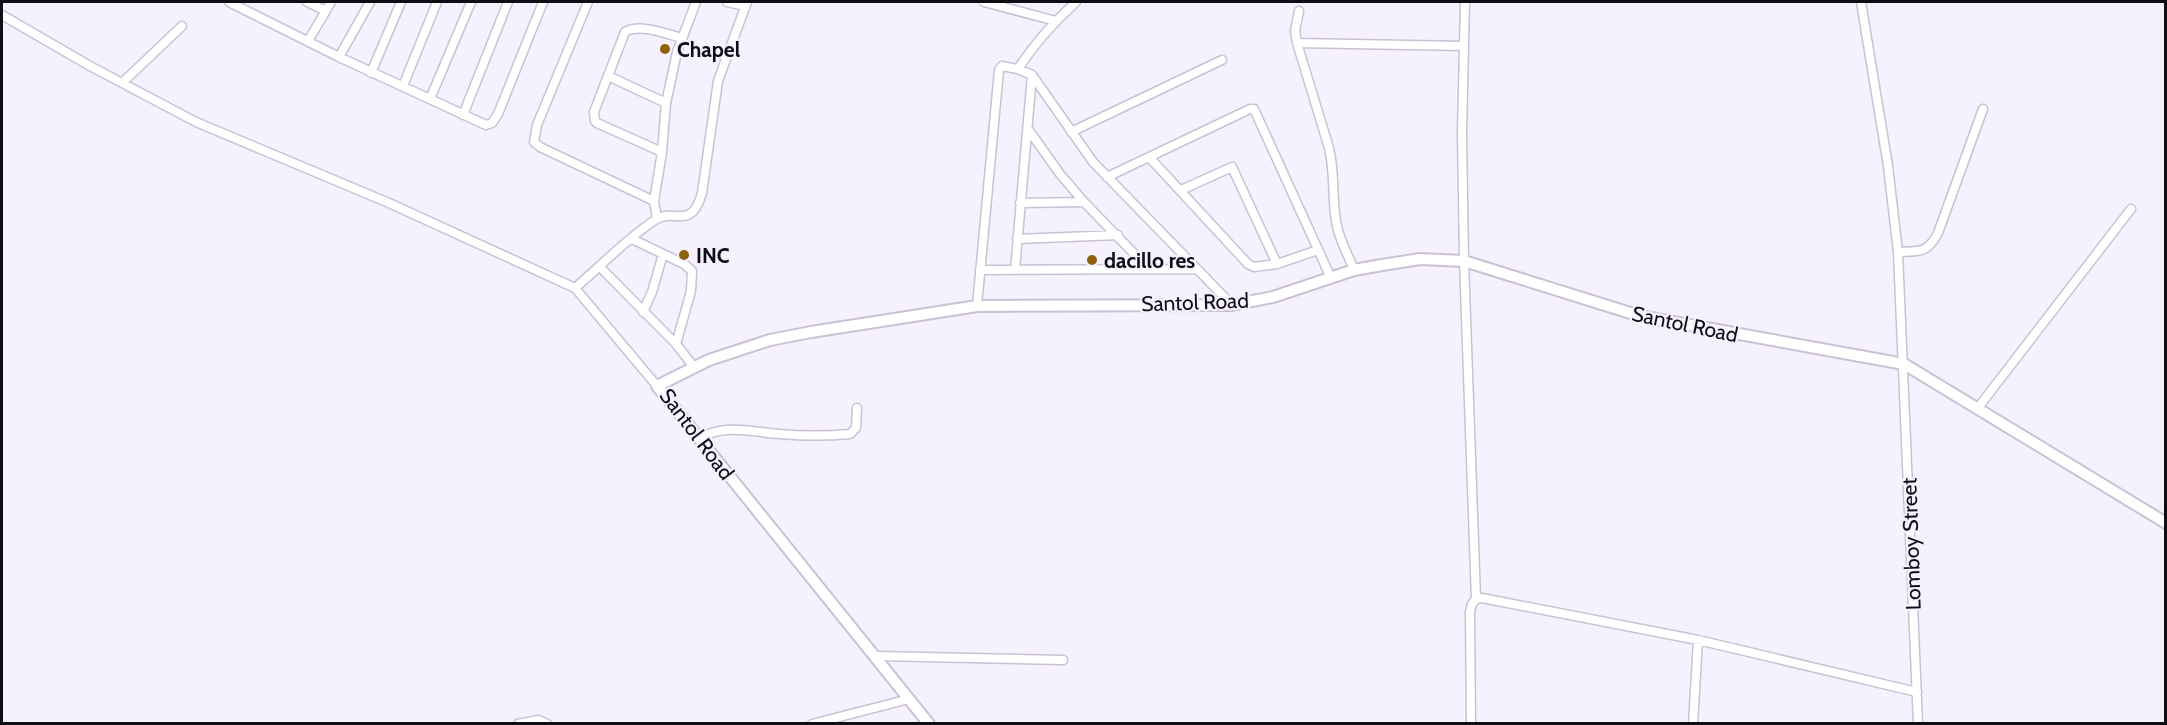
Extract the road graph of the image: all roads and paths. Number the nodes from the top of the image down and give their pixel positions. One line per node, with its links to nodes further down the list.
1 (229, 2): 24 (street)
2 (307, 2): 18 (street)
3 (331, 2): 18 (street)
4 (370, 2): 27 (street)
5 (401, 2): 30 (street)
6 (437, 2): 34 (street)
7 (471, 2): 35 (street)
8 (508, 2): 38 (street)
9 (543, 2): 38 (street)
10 (588, 2): 45 (street)
11 (696, 2): 23 (street)
12 (727, 2): 17 (street)
13 (984, 2): 21 (street)
14 (1076, 2): 21 (street)
15 (1465, 2): 26 (street)
16 (1861, 2): 54 (street)
17 (746, 4): 49 (street)
18 (326, 11): 24 (street)
19 (1299, 11): 25 (street)
20 (2, 15): 33 (street)
21 (1056, 21): 29 (street)
22 (182, 26): 33 (street)
23 (682, 38): 32 (street); 36 (street)
24 (308, 41): 27 (street)
25 (1297, 43): 26 (street); 63 (street)
26 (1464, 46): 56 (street)
27 (339, 57): 30 (street)
28 (1222, 60): 40 (street)
29 (1018, 69): 31 (street); 61 (street)
30 (371, 73): 34 (street)
31 (1032, 75): 39 (street); 40 (street)
32 (608, 76): 36 (street); 41 (street)
33 (122, 83): 65 (street)
34 (403, 86): 35 (street)
35 (430, 99): 38 (street)
36 (666, 103): 41 (street)
37 (1983, 109): 54 (street)
38 (463, 115)
39 (1028, 129): 46 (street); 47 (street)
40 (1071, 132): 43 (street)
41 (662, 152): 45 (street)
42 (1149, 157): 43 (street); 44 (street); 53 (street)
43 (1107, 177): 60 (street)
44 (1181, 190): 57 (street); 57 (street)
45 (654, 201): 49 (street)
46 (1084, 202): 47 (street); 50 (street)
47 (1020, 203): 52 (street)
48 (2131, 209): 74 (street)
49 (657, 218): 51 (street)
50 (1118, 235): 52 (street); 59 (street)
51 (632, 239): 55 (street); 58 (street)
52 (1017, 239): 62 (street)
53 (1317, 250): 57 (street); 64 (street)
54 (1898, 252): 70 (street)
55 (663, 254): 68 (street); 69 (street)
56 (1464, 261): 63 (street, Santol Road); 70 (street, Santol Road); 77 (street)
57 (1277, 264)
58 (600, 267): 65 (street); 68 (street)
59 (1148, 268): 60 (street); 62 (street)
60 (1196, 268): 66 (street)
61 (980, 270): 62 (street); 67 (street)
62 (1015, 270)
63 (1354, 270): 64 (street, Santol Road)
64 (1331, 278): 66 (street, Santol Road)
65 (575, 288): 72 (street)
66 (1233, 305): 67 (street, Santol Road)
67 (977, 306): 71 (street, Santol Road)
68 (644, 312): 69 (street)
69 (676, 344): 71 (street)
70 (1904, 364): 74 (street); 81 (street, Lomboy Street)
71 (694, 367): 72 (street, Santol Road)
72 (657, 386): 75 (street, Santol Road)
73 (857, 408): 75 (street)
74 (1977, 410): 76 (street)
75 (698, 438): 79 (street, Santol Road)
76 (2166, 523)
77 (1476, 599): 78 (street); 87 (street)
78 (1698, 640): 81 (street); 88 (street)
79 (876, 656): 80 (street); 82 (street, Santol Road)
80 (1063, 660)
81 (1917, 692): 89 (street, Lomboy Street)
82 (909, 699): 85 (street); 86 (street, Santol Road)
83 (518, 723): 84 (street)
84 (547, 723)
85 (812, 723)
86 (929, 723)
87 (1471, 723)
88 (1693, 723)
89 (1918, 723)

